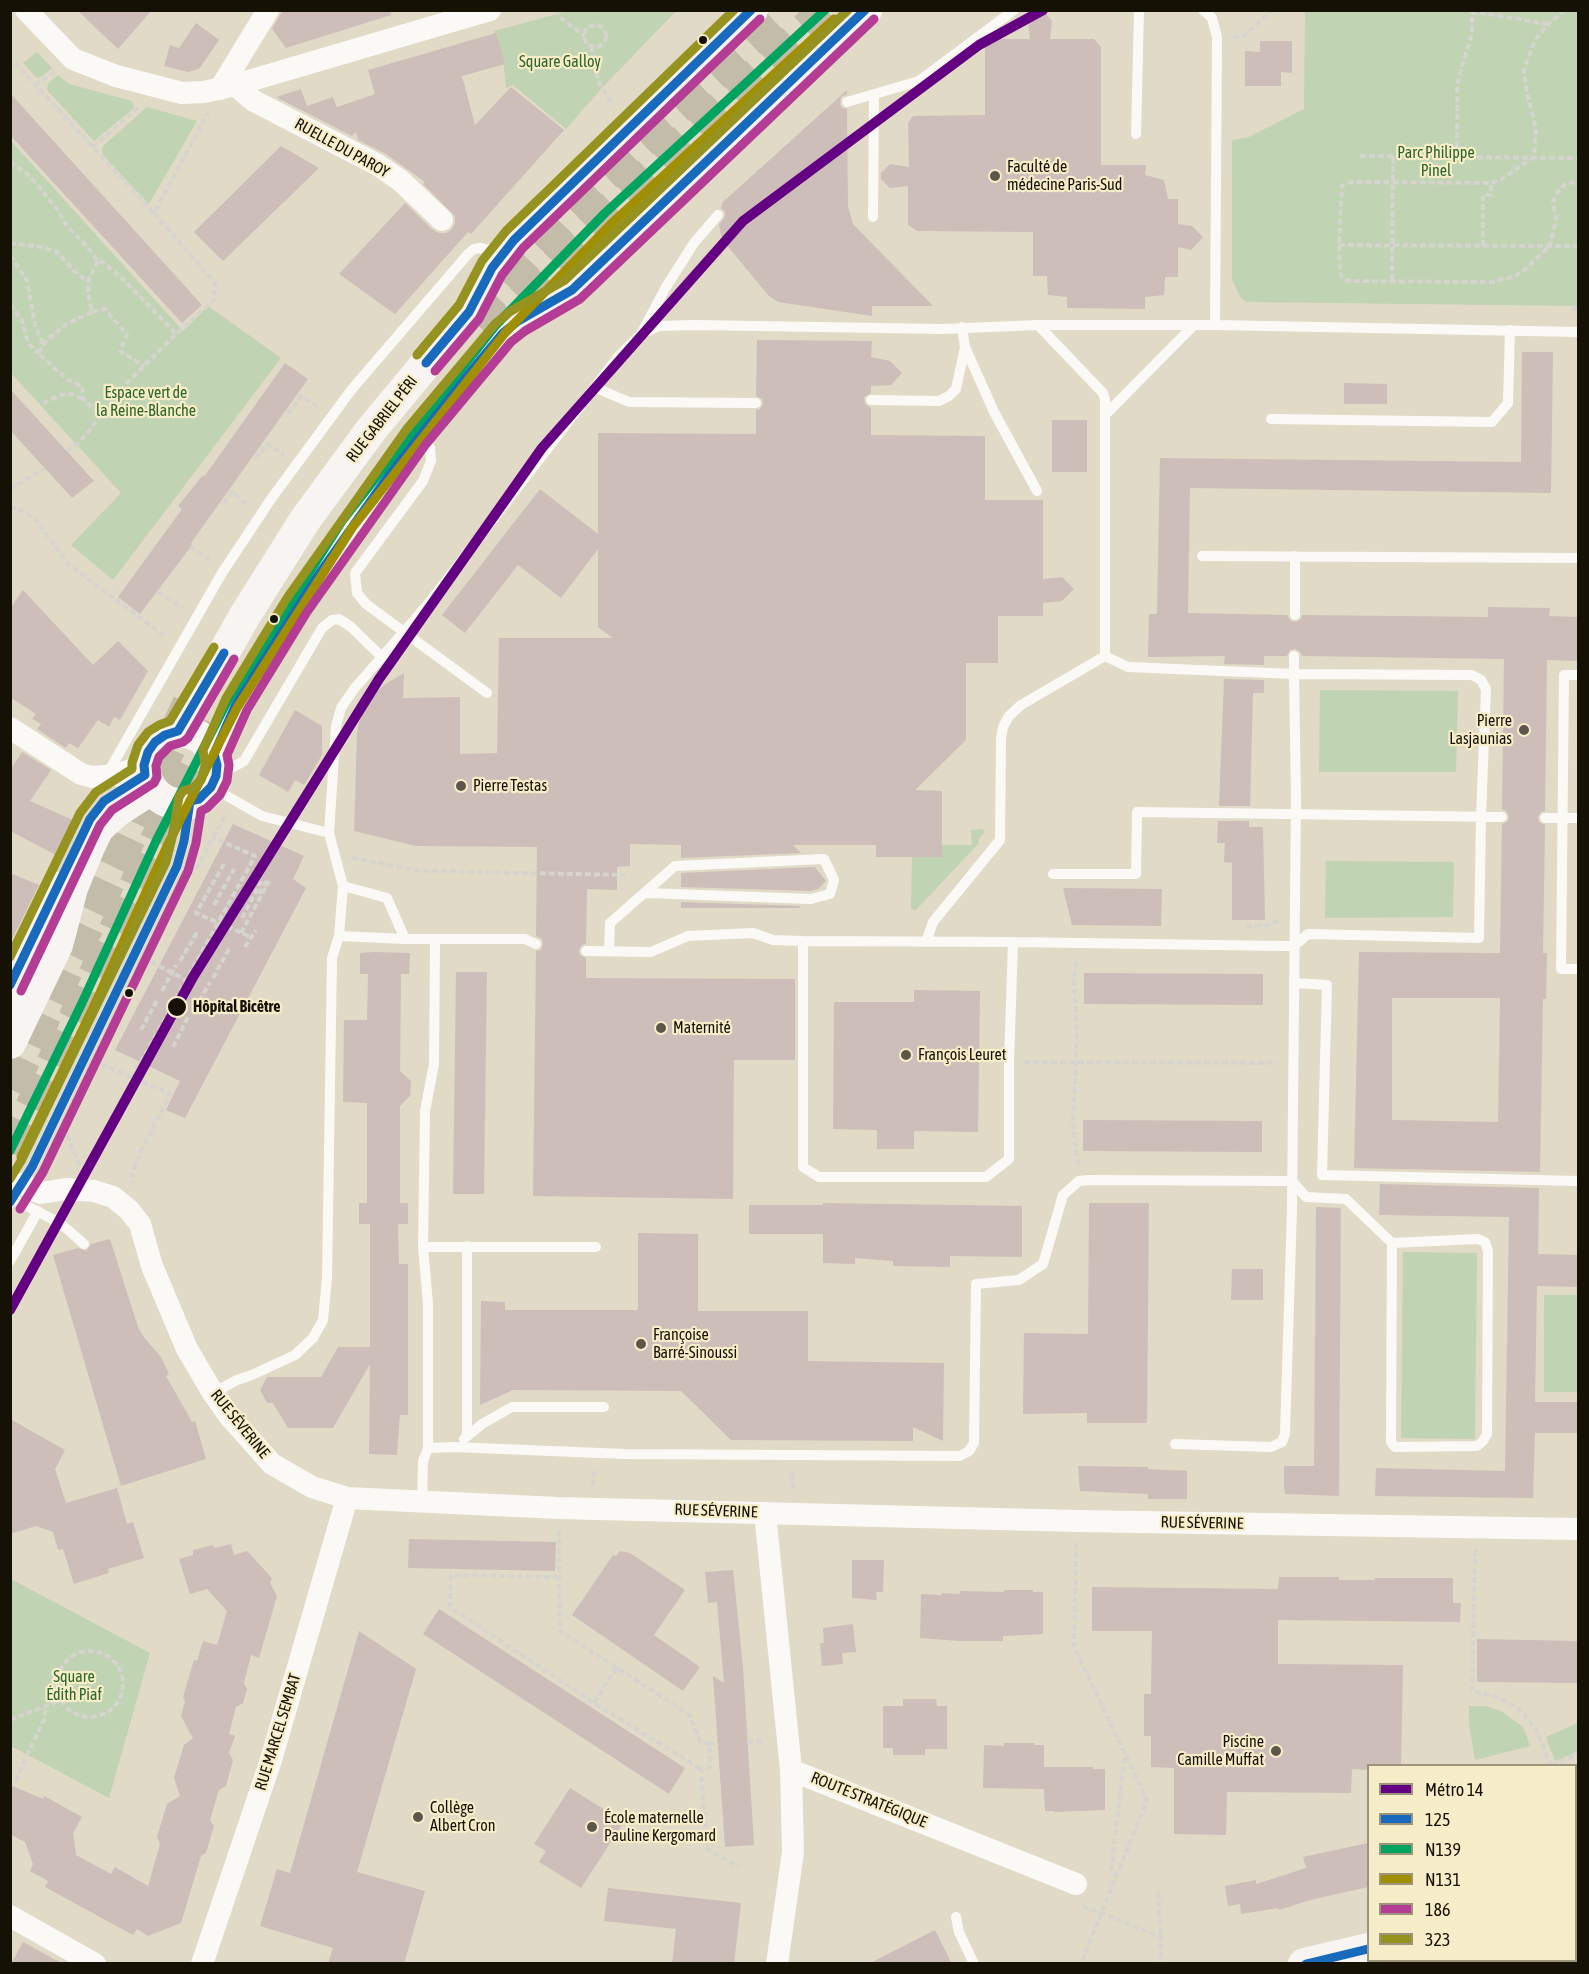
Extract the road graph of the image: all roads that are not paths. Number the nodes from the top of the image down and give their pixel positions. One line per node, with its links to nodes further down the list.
1 (26, 10): 9 (street)
2 (268, 10): 9 (street)
3 (490, 10): 9 (street)
4 (752, 10): 16 (main road, RUE GABRIEL PÉRI)
5 (866, 10): 30 (main road)
6 (1014, 10): 10 (lane)
7 (1139, 10): 12 (lane)
8 (1203, 10): 19 (lane)
9 (227, 87): 15 (street, RUELLE DU PAROY)
10 (874, 95): 11 (lane); 14 (lane)
11 (847, 102)
12 (1136, 134)
13 (718, 215): 23 (lane)
14 (873, 217)
15 (442, 220)
16 (504, 252): 44 (main road, RUE GABRIEL PÉRI); 45 (lane)
17 (1038, 325): 18 (lane); 20 (lane); 28 (lane)
18 (1193, 326): 19 (lane); 28 (lane)
19 (1215, 326): 21 (lane)
20 (962, 327): 23 (lane); 24 (lane)
21 (1510, 330): 22 (lane); 29 (lane)
22 (1578, 332)
23 (641, 334): 25 (lane)
24 (965, 347): 26 (lane); 31 (lane)
25 (596, 388): 27 (lane); 36 (lane)
26 (871, 400)
27 (756, 403)
28 (1106, 414): 37 (lane)
29 (1271, 419)
30 (416, 437): 36 (lane); 47 (main road)
31 (1037, 491)
32 (1202, 556): 33 (lane)
33 (1295, 556): 34 (lane); 35 (lane)
34 (1578, 558)
35 (1295, 615)
36 (404, 632): 39 (lane); 42 (lane)
37 (1105, 656): 40 (lane); 62 (lane)
38 (1294, 656): 40 (lane)
39 (382, 657): 47 (lane); 54 (lane)
40 (1294, 674): 48 (lane); 49 (lane)
41 (1578, 675): 52 (lane)
42 (487, 693)
43 (10, 728): 45 (street)
44 (178, 731): 46 (main road); 47 (main road)
45 (106, 776): 46 (street)
46 (147, 776): 47 (main road); 70 (main road); 71 (main road)
47 (208, 780): 54 (lane); 74 (lane)
48 (1295, 815): 49 (lane); 55 (lane); 65 (lane)
49 (1481, 816): 50 (lane); 65 (lane)
50 (1502, 817)
51 (1545, 818): 52 (lane)
52 (1563, 818): 53 (lane); 68 (lane)
53 (1578, 818)
54 (329, 833): 56 (lane)
55 (1053, 874)
56 (343, 886): 58 (lane); 59 (lane)
57 (646, 893): 57 (lane); 67 (lane)
58 (339, 936): 59 (lane); 82 (lane)
59 (405, 939): 60 (lane)
60 (435, 940): 64 (lane); 78 (lane)
61 (803, 941): 62 (lane); 63 (lane); 67 (lane)
62 (926, 942): 63 (lane)
63 (1013, 942): 65 (lane)
64 (536, 944)
65 (1294, 946): 69 (lane)
66 (586, 951): 67 (lane)
67 (609, 951)
68 (1578, 969)
69 (1294, 983): 72 (lane); 73 (lane)
70 (10, 986)
71 (10, 1043)
72 (1578, 1180)
73 (1292, 1181): 76 (lane); 85 (lane); 86 (lane)
74 (15, 1195): 75 (lane); 82 (street, RUE SÉVERINE)
75 (38, 1210): 77 (lane); 81 (lane)
76 (1392, 1243): 76 (lane)
77 (84, 1244)
78 (423, 1246): 79 (lane); 87 (lane)
79 (467, 1246): 80 (lane); 84 (lane)
80 (596, 1247)
81 (10, 1261)
82 (213, 1393): 88 (street, RUE SÉVERINE)
83 (604, 1407): 84 (lane)
84 (467, 1436): 86 (lane)
85 (1175, 1444)
86 (454, 1447): 87 (lane)
87 (428, 1448): 89 (lane)
88 (347, 1498): 89 (street, RUE SÉVERINE); 98 (street, RUE MARCEL SEMBAT)
89 (422, 1502): 90 (street, RUE SÉVERINE)
90 (765, 1513): 91 (street, RUE SÉVERINE); 92 (street, ROUTE STRATÉGIQUE)
91 (1578, 1529)
92 (791, 1770): 93 (street, ROUTE STRATÉGIQUE); 99 (street)
93 (1076, 1884)
94 (10, 1916): 97 (street)
95 (956, 1917): 100 (lane)
96 (1367, 1949): 101 (main road)
97 (95, 1964)
98 (202, 1964)
99 (777, 1964)
100 (974, 1964)
101 (1304, 1964)

